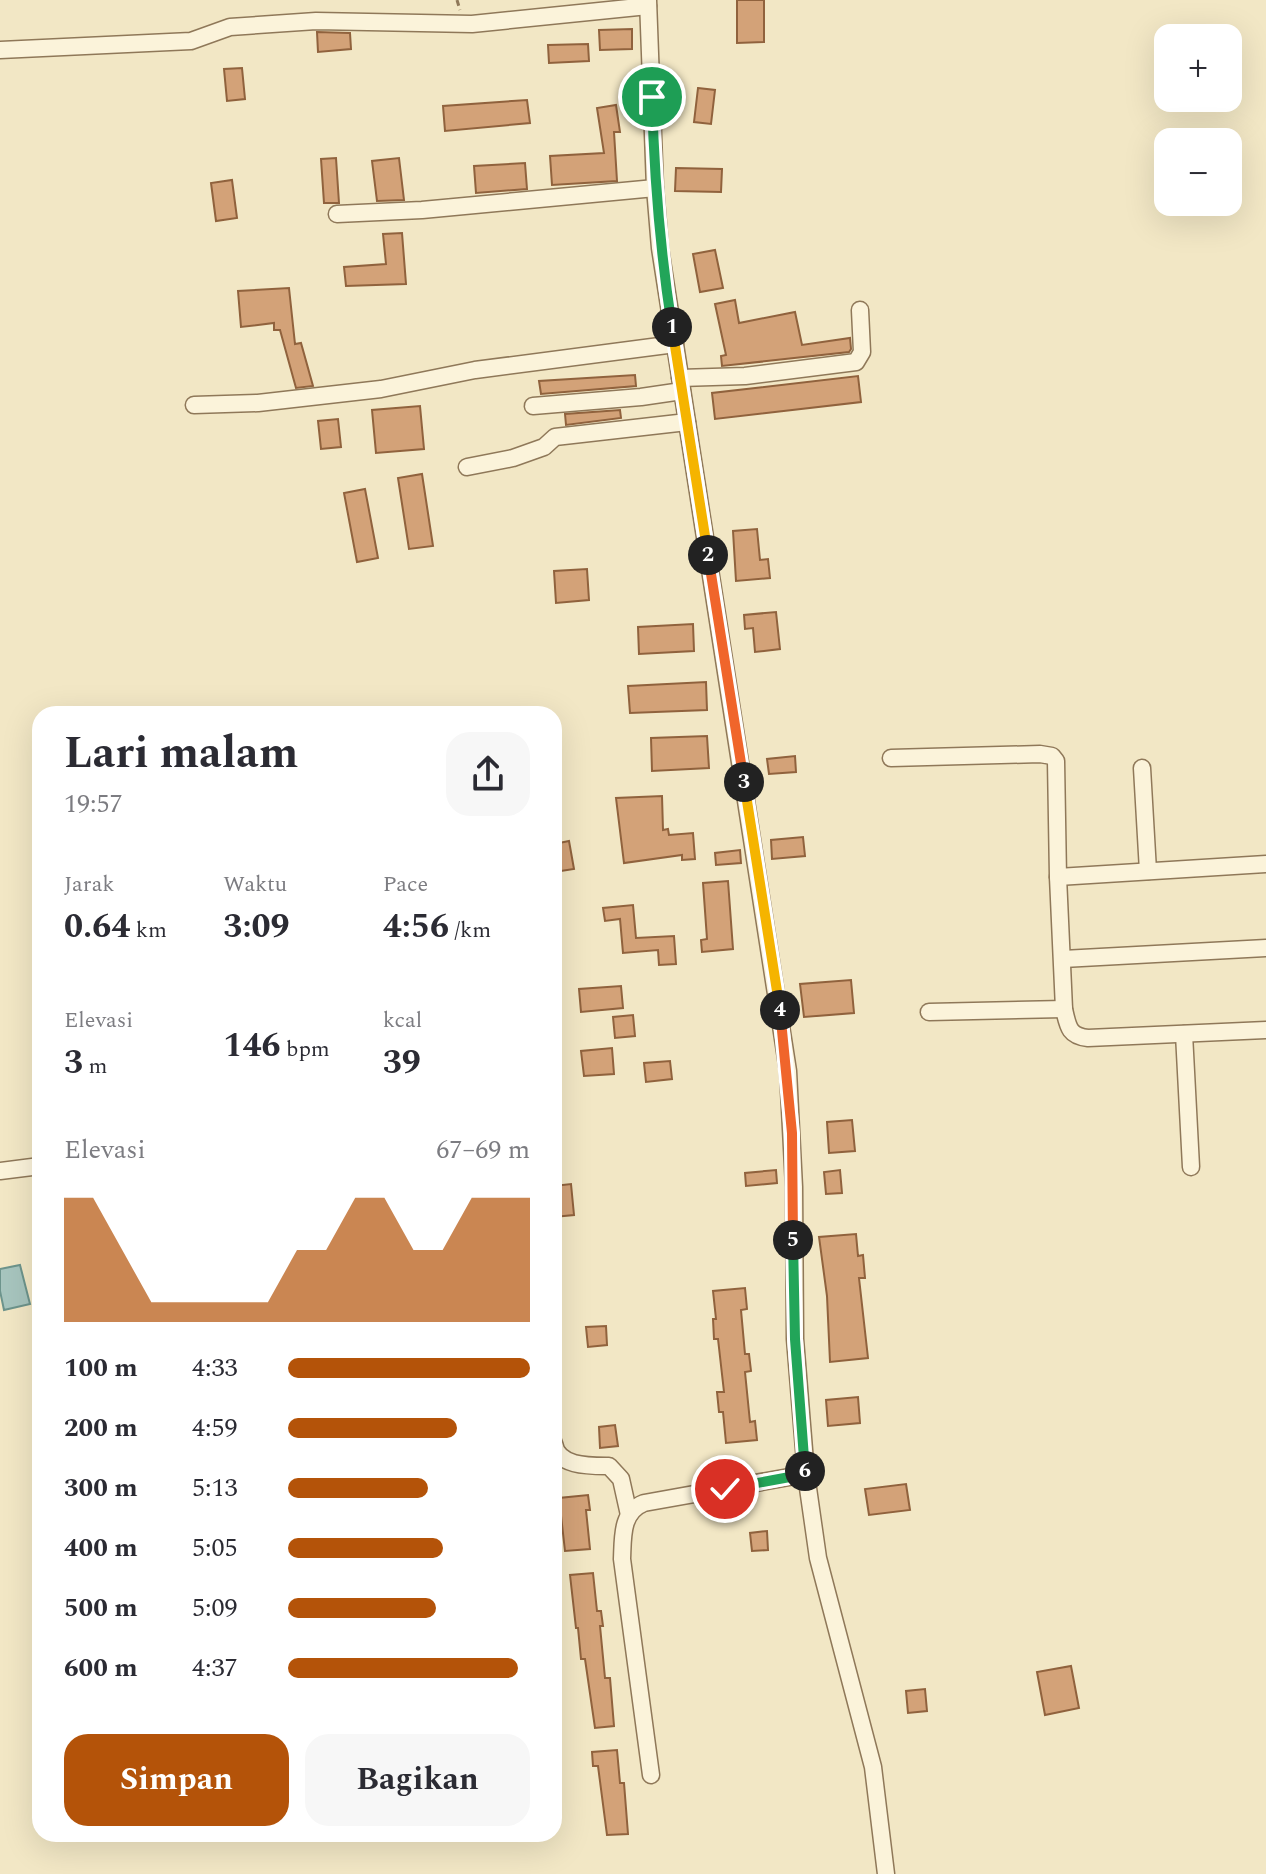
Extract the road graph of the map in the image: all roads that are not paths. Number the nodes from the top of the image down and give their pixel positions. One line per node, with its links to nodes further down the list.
1 (648, 3): 2 (street); 3 (street)
2 (0, 50)
3 (655, 188): 4 (street); 6 (street)
4 (337, 214)
5 (860, 310): 7 (street)
6 (675, 344): 7 (street); 8 (street)
7 (681, 384): 9 (street); 10 (street)
8 (194, 405)
9 (533, 406)
10 (687, 422): 11 (street); 27 (street)
11 (467, 467)
12 (891, 758): 16 (street)
13 (1142, 768): 15 (street)
14 (1266, 864): 15 (street)
15 (1148, 871): 16 (street)
16 (1058, 877): 18 (street)
17 (1266, 948): 18 (street)
18 (1063, 959): 19 (street)
19 (1064, 1009): 20 (street); 22 (street)
20 (929, 1012)
21 (1266, 1030): 22 (street)
22 (1184, 1034): 24 (street)
23 (32, 1167): 25 (street)
24 (1191, 1167)
25 (0, 1171)
26 (562, 1458): 28 (street)
27 (806, 1474): 28 (street); 30 (street)
28 (629, 1515): 29 (street)
29 (651, 1775)
30 (886, 1874)

